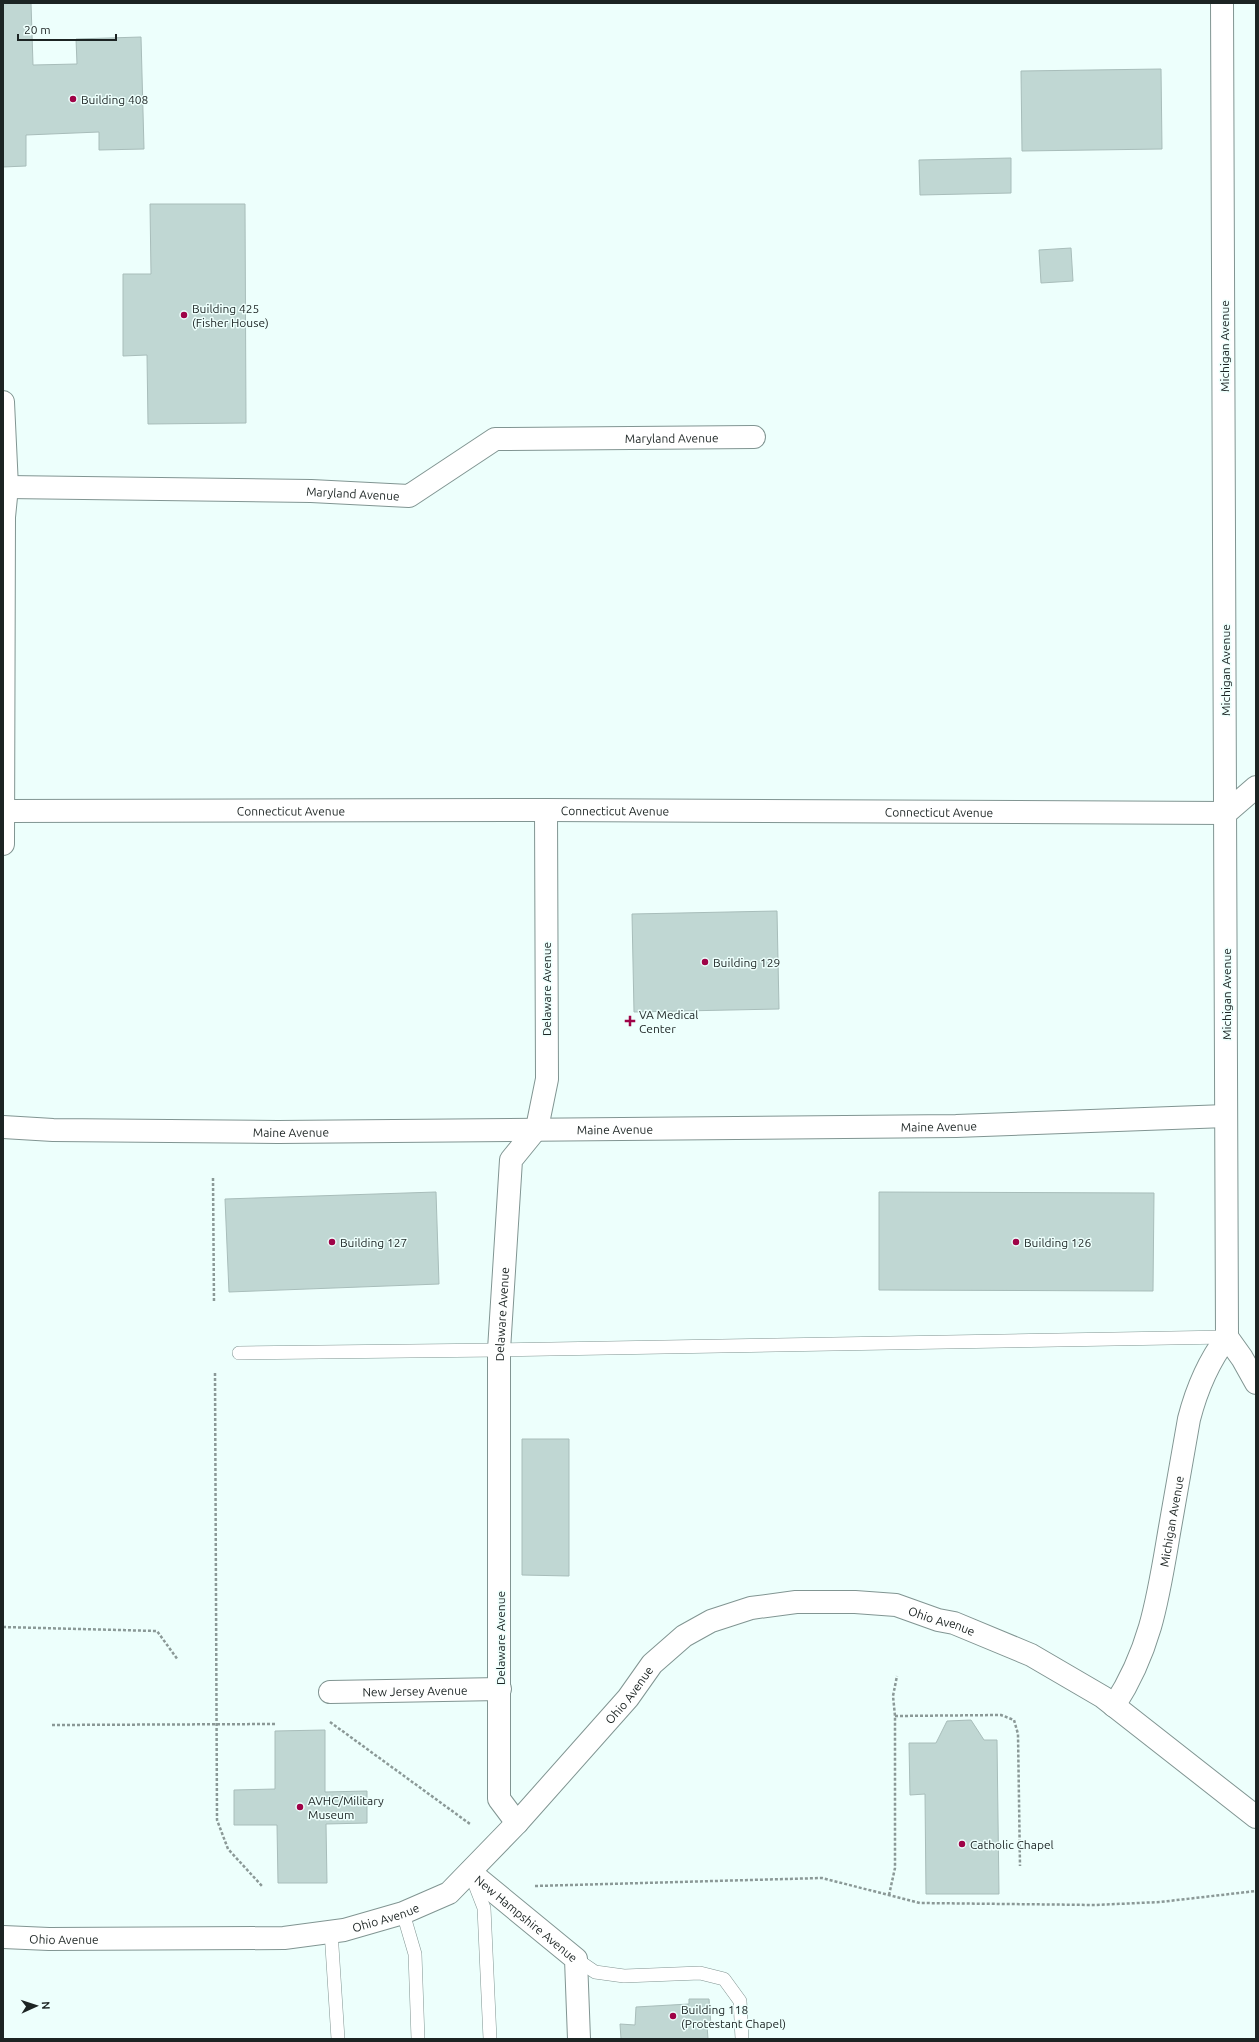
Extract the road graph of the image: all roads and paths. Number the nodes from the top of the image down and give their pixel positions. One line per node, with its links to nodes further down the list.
1 (1222, 3): 8 (street, Michigan Avenue)
2 (3, 402): 4 (street)
3 (754, 437): 4 (street, Maryland Avenue)
4 (7, 487): 7 (street)
5 (1256, 787): 8 (street)
6 (546, 810): 7 (street, Connecticut Avenue); 8 (street, Connecticut Avenue); 12 (street, Delaware Avenue)
7 (4, 811): 9 (street)
8 (1226, 813): 10 (street, Michigan Avenue)
9 (3, 844)
10 (1226, 1116): 12 (street, Maine Avenue); 15 (street, Michigan Avenue)
11 (3, 1127): 12 (street, Maine Avenue)
12 (537, 1128): 16 (street, Delaware Avenue)
13 (213, 1178): 14 (path)
14 (214, 1302)
15 (1227, 1336): 16 (lane); 19 (street); 25 (street, Michigan Avenue)
16 (499, 1350): 17 (lane); 23 (street, Delaware Avenue)
17 (240, 1352)
18 (215, 1373): 28 (path)
19 (1256, 1383)
20 (3, 1627): 21 (path)
21 (178, 1660)
22 (897, 1676): 26 (path)
23 (500, 1689): 24 (street, New Jersey Avenue); 32 (street, Delaware Avenue)
24 (330, 1692)
25 (1114, 1706): 31 (street, Ohio Avenue); 32 (street, Ohio Avenue)
26 (896, 1716): 34 (path); 39 (path)
27 (330, 1722): 33 (path)
28 (216, 1724): 29 (path); 30 (path); 36 (path)
29 (277, 1724)
30 (52, 1725)
31 (1256, 1817)
32 (517, 1823): 35 (street, Ohio Avenue)
33 (470, 1824)
34 (1020, 1866)
35 (470, 1872): 40 (street, Ohio Avenue); 43 (street, New Hampshire Avenue); 46 (lane)
36 (262, 1886)
37 (535, 1886): 39 (path)
38 (1256, 1891): 39 (path)
39 (889, 1895)
40 (403, 1914): 41 (street, Ohio Avenue); 45 (lane)
41 (331, 1931): 42 (street, Ohio Avenue); 44 (lane)
42 (3, 1938)
43 (576, 1959): 47 (street, New Hampshire Avenue); 48 (lane)
44 (338, 2039)
45 (418, 2039)
46 (490, 2039)
47 (580, 2039)
48 (742, 2039)

